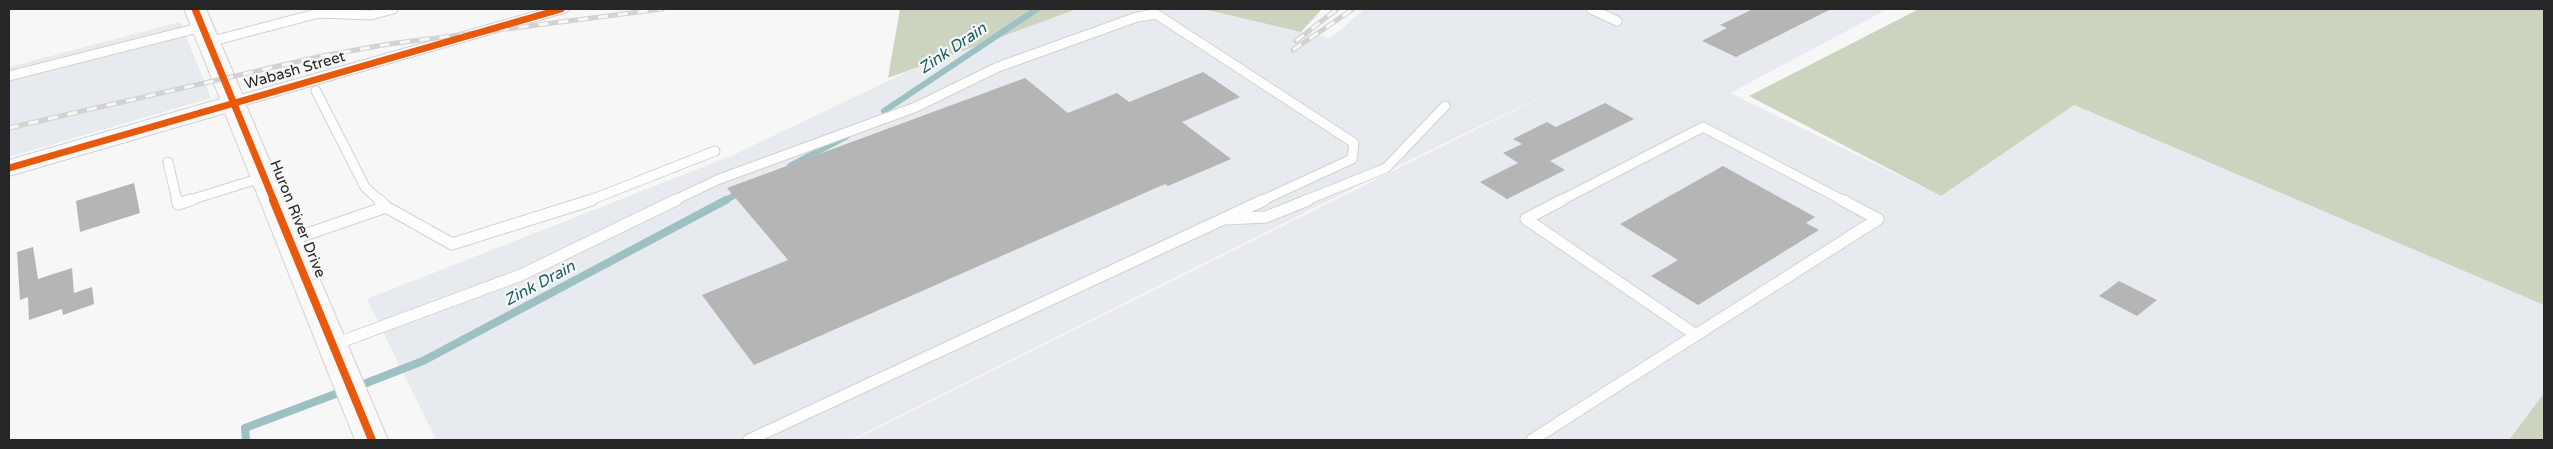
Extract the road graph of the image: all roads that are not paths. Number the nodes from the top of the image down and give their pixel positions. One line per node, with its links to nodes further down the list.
1 (393, 9): 5 (lane)
2 (561, 9): 8 (street, Wabash Street)
3 (1591, 9): 4 (lane)
4 (1616, 21)
5 (202, 26): 6 (lane); 8 (street, Huron River Drive)
6 (9, 76)
7 (316, 91): 14 (lane)
8 (236, 102): 12 (street, Wabash Street); 13 (street, Huron River Drive)
9 (1445, 106): 15 (lane)
10 (716, 151): 14 (lane)
11 (168, 162): 13 (lane)
12 (9, 168)
13 (265, 177): 16 (street, Huron River Drive)
14 (386, 207): 16 (lane)
15 (1223, 219): 18 (lane); 20 (lane)
16 (290, 240): 18 (street, Huron River Drive)
17 (1696, 335): 17 (lane); 21 (lane)
18 (334, 344): 19 (street, Huron River Drive)
19 (372, 440)
20 (749, 440)
21 (1532, 440)

